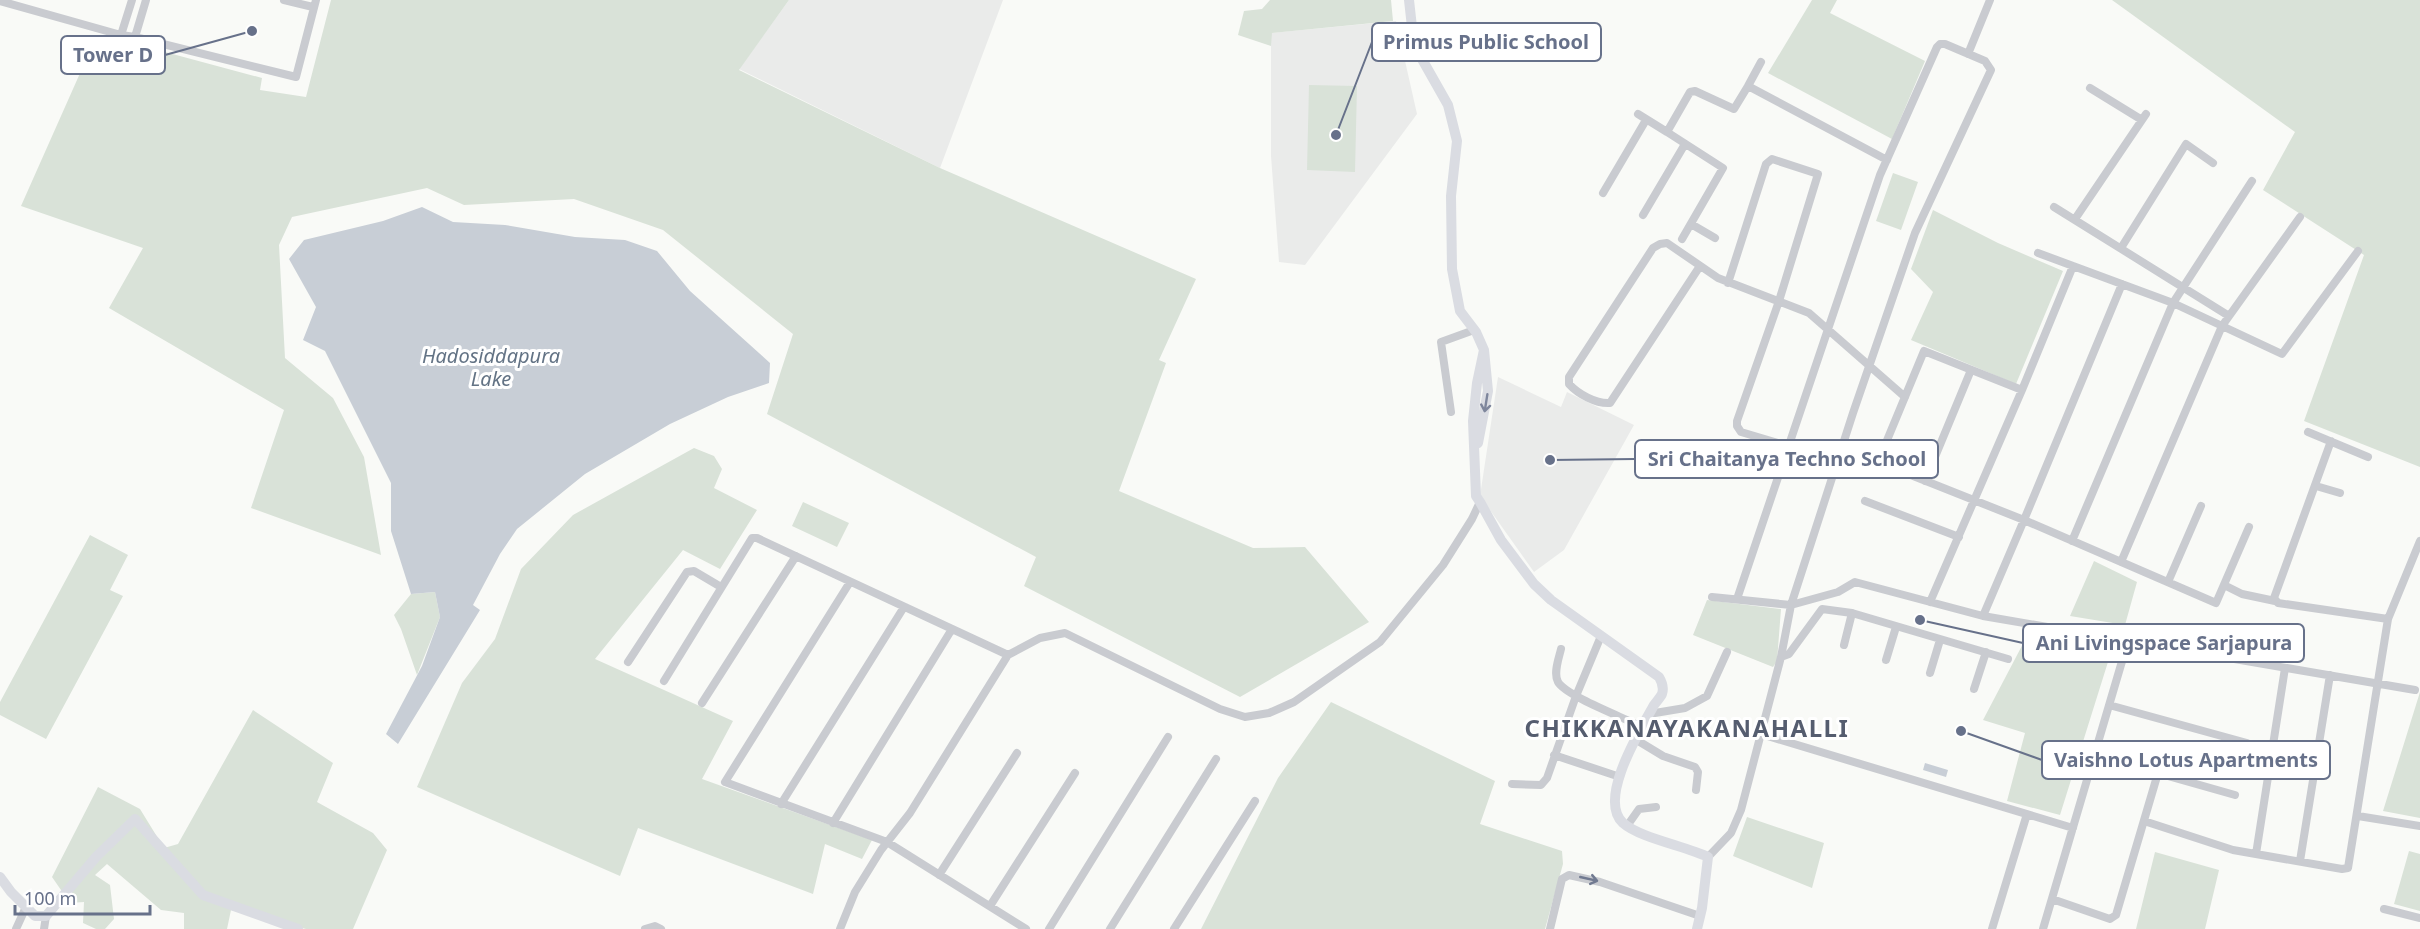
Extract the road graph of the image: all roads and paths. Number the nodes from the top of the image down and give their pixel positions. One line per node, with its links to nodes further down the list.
1 (132, 0): 8 (street)
2 (146, 0): 9 (street)
3 (284, 0): 7 (street)
4 (1409, 0): 42 (main road)
5 (1990, 0): 10 (street)
6 (0, 1): 8 (street)
7 (314, 4): 9 (street)
8 (121, 35): 9 (street)
9 (135, 37)
10 (1968, 54): 18 (street); 43 (street)
11 (1761, 62): 12 (street)
12 (1748, 86): 16 (street); 18 (street)
13 (2090, 88): 25 (street)
14 (1638, 114): 15 (street)
15 (1647, 120): 16 (street); 21 (street)
16 (1667, 132): 17 (street)
17 (1685, 144): 23 (street); 26 (street)
18 (1887, 160): 41 (street)
19 (2213, 163): 29 (street)
20 (2252, 182): 36 (street)
21 (1603, 193)
22 (2054, 207): 25 (street)
23 (1643, 215)
24 (2300, 217): 39 (street)
25 (2075, 219): 29 (street)
26 (1691, 224): 27 (street); 28 (street)
27 (1682, 238)
28 (1715, 238)
29 (2121, 248): 36 (street)
30 (2358, 251): 40 (street)
31 (2038, 253): 33 (street)
32 (1701, 266): 32 (street); 34 (street)
33 (2073, 266): 35 (street); 45 (street)
34 (1728, 283): 37 (street); 37 (street)
35 (2122, 284): 38 (street); 59 (street)
36 (2183, 287): 38 (street); 39 (street)
37 (1779, 301): 41 (street); 50 (street)
38 (2173, 303): 40 (street); 62 (street)
39 (2229, 316): 40 (street)
40 (2222, 326): 65 (street)
41 (1827, 329): 43 (street); 50 (street)
42 (1474, 330): 47 (street); 57 (main road)
43 (1869, 366): 46 (street); 74 (street)
44 (1971, 370): 45 (street); 46 (street); 52 (street)
45 (2022, 390): 55 (street)
46 (1905, 397): 52 (street)
47 (1451, 412)
48 (2308, 432): 49 (street)
49 (2331, 441): 51 (street); 53 (street)
50 (1788, 446): 71 (street)
51 (2368, 456)
52 (1925, 481): 55 (street)
53 (2316, 486): 54 (street); 72 (street)
54 (2340, 493)
55 (1976, 500): 59 (street); 61 (street)
56 (1865, 501): 61 (street)
57 (1480, 502): 81 (main road); 88 (street)
58 (2201, 506): 67 (street)
59 (2024, 520): 62 (street); 77 (street)
60 (2249, 527): 68 (street)
61 (1959, 537): 73 (street)
62 (2072, 541): 65 (street)
63 (2420, 541): 78 (street)
64 (796, 556): 66 (street); 69 (street); 101 (street)
65 (2121, 562): 67 (street)
66 (850, 582): 75 (street); 120 (street)
67 (2168, 582): 68 (street)
68 (2224, 585): 72 (street)
69 (721, 587): 92 (street); 96 (street)
70 (1712, 597): 71 (street)
71 (1737, 599): 74 (street)
72 (2275, 601): 78 (street)
73 (1930, 602): 74 (street); 77 (street)
74 (1791, 605): 89 (street)
75 (904, 607): 80 (street); 120 (street)
76 (1852, 613): 79 (street); 84 (street); 89 (street)
77 (1983, 616): 83 (street)
78 (2388, 619): 97 (street)
79 (1896, 627): 82 (street); 91 (street)
80 (952, 629): 88 (street); 125 (street)
81 (1601, 636): 100 (street); 103 (main road)
82 (1940, 640): 87 (street); 94 (street)
83 (2128, 641): 93 (street); 102 (street)
84 (1844, 645)
85 (1561, 649): 100 (street)
86 (1727, 652): 103 (street)
87 (1986, 652): 90 (street); 98 (street)
88 (1008, 655): 129 (street)
89 (1781, 657): 105 (street)
90 (2008, 659)
91 (1886, 660)
92 (628, 662)
93 (2285, 668): 95 (street); 130 (street)
94 (1930, 673)
95 (2330, 675): 97 (street); 132 (street)
96 (664, 681)
97 (2379, 684): 99 (street); 123 (street)
98 (1974, 689)
99 (2415, 690)
100 (1576, 696): 104 (street); 110 (street)
101 (702, 703)
102 (2109, 705): 108 (street); 111 (street)
103 (1649, 714): 104 (main road)
104 (1642, 727): 107 (main road)
105 (1761, 734): 122 (street); 131 (street)
106 (1168, 737): 150 (street)
107 (1635, 739): 115 (main road); 117 (street)
108 (2247, 743)
109 (1017, 753): 133 (street)
110 (1554, 755): 115 (street); 116 (street)
111 (2094, 755): 114 (street); 128 (street)
112 (1216, 759): 151 (street)
113 (1075, 773): 136 (street)
114 (2158, 773): 118 (street); 124 (street)
115 (1620, 777): 126 (main road)
116 (1512, 784)
117 (1696, 790)
118 (2235, 795)
119 (1255, 801): 152 (street)
120 (781, 804): 125 (street)
121 (1656, 807): 126 (street)
122 (2027, 814): 128 (street); 155 (street)
123 (2358, 816): 127 (street); 132 (street)
124 (2144, 821): 130 (street); 135 (street)
125 (833, 823): 129 (street)
126 (1627, 826): 131 (main road)
127 (2420, 826)
128 (2073, 828): 135 (street)
129 (887, 842): 133 (street); 148 (street)
130 (2256, 854): 132 (street)
131 (1708, 857): 140 (main road)
132 (2300, 861)
133 (939, 874): 136 (street)
134 (0, 877): 137 (main road)
135 (2052, 899): 156 (street)
136 (990, 906): 149 (street)
137 (26, 907): 139 (main road); 143 (street)
138 (2384, 909): 141 (street)
139 (46, 916): 142 (main road); 144 (street)
140 (1700, 916): 153 (street, one-way to 140); 154 (main road)
141 (2420, 918)
142 (275, 926): 145 (main road)
143 (16, 929)
144 (44, 929)
145 (298, 929)
146 (645, 929): 147 (street)
147 (661, 929)
148 (840, 929)
149 (1026, 929)
150 (1049, 929)
151 (1110, 929)
152 (1174, 929)
153 (1550, 929)
154 (1697, 929)
155 (1992, 929)
156 (2043, 929)

